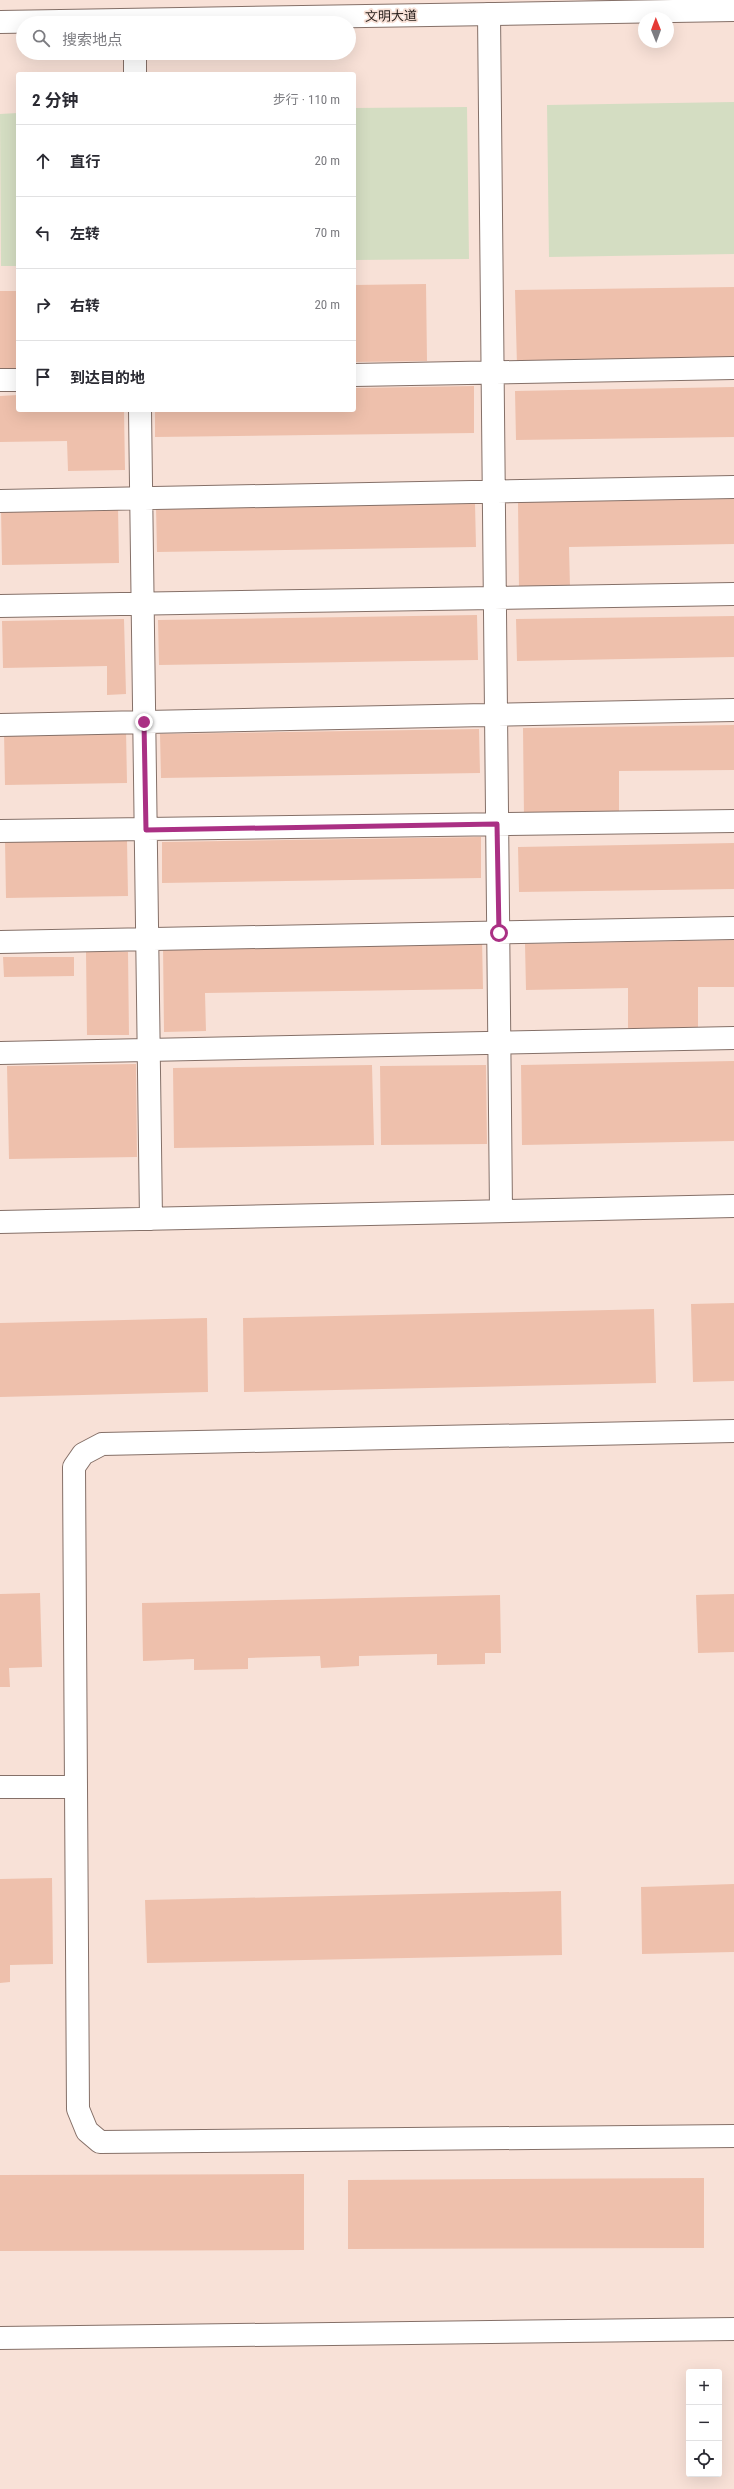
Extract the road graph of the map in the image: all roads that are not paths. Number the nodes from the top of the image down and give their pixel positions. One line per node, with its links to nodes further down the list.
1 (734, 10): 2 (street, 文明大道)
2 (489, 14): 3 (street, 文明大道); 9 (street)
3 (356, 17)
4 (0, 22): 5 (street, 文明大道)
5 (16, 22)
6 (135, 60): 7 (street)
7 (136, 72)
8 (734, 368): 9 (street)
9 (493, 372): 10 (street); 15 (street)
10 (356, 375)
11 (0, 380): 12 (street)
12 (16, 380)
13 (140, 412): 16 (street)
14 (734, 487): 15 (street)
15 (494, 492): 16 (street); 19 (street)
16 (141, 498): 17 (street); 20 (street)
17 (0, 501)
18 (734, 594): 19 (street)
19 (495, 598): 20 (street); 23 (street)
20 (142, 604): 21 (street); 24 (street)
21 (0, 606)
22 (734, 710): 23 (street)
23 (496, 715): 24 (street); 27 (street)
24 (144, 722): 25 (street); 28 (street)
25 (0, 724)
26 (734, 821): 27 (street)
27 (497, 824): 28 (street); 31 (street)
28 (146, 830): 29 (street); 32 (street)
29 (0, 832)
30 (734, 928): 31 (street)
31 (499, 933): 32 (street); 35 (street)
32 (147, 939): 33 (street); 36 (street)
33 (0, 942)
34 (734, 1038): 35 (street)
35 (500, 1043): 36 (street); 39 (street)
36 (149, 1050): 37 (street); 40 (street)
37 (0, 1053)
38 (734, 1206): 39 (street)
39 (501, 1211): 40 (street)
40 (151, 1219): 41 (street)
41 (0, 1222)
42 (734, 1431): 43 (street)
43 (76, 1786): 44 (street); 45 (street)
44 (0, 1787)
45 (734, 2136)
46 (734, 2329): 47 (street)
47 (0, 2338)

